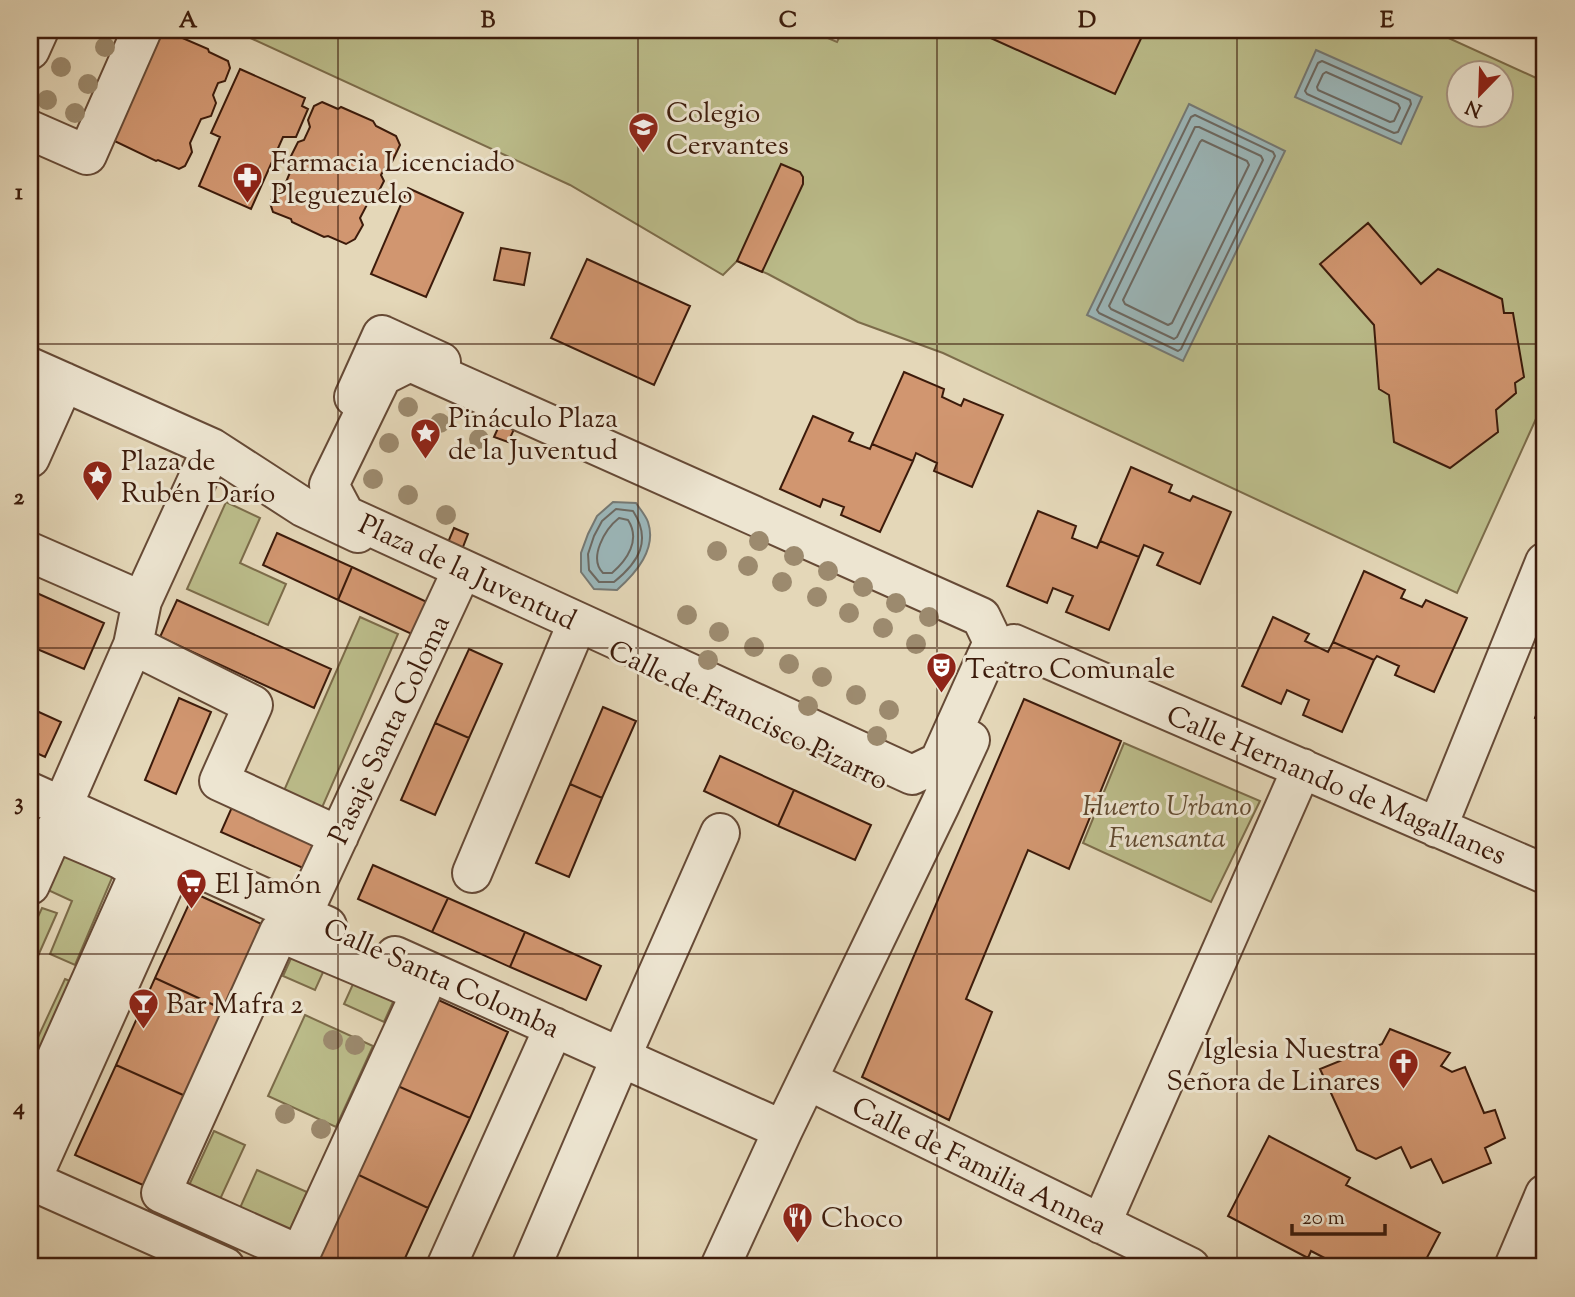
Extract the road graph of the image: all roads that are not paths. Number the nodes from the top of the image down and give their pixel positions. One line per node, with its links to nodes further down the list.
1 (38, 30): 3 (street)
2 (142, 30): 4 (street)
3 (30, 50)
4 (30, 130)
5 (47, 375): 6 (street, Calle de Francisco Pizarro); 7 (street)
6 (212, 448): 8 (street, Calle de Francisco Pizarro); 12 (street)
7 (30, 458)
8 (303, 507): 11 (street, Calle de Francisco Pizarro); 14 (street)
9 (30, 552): 12 (street)
10 (1545, 562): 20 (street)
11 (457, 581): 13 (street, Calle de Francisco Pizarro); 22 (street, Pasaje Santa Coloma)
12 (142, 601): 15 (street)
13 (574, 631): 19 (street, Calle de Francisco Pizarro); 24 (street)
14 (1014, 644): 17 (street, Calle Hernando de Magallanes); 19 (street)
15 (132, 645): 18 (street); 22 (street)
16 (939, 762): 16 (street, Plaza de la Juventud)
17 (1302, 768): 20 (street, Calle Hernando de Magallanes); 35 (street)
18 (46, 800): 23 (street, Calle Santa Colomba)
19 (940, 806): 30 (street)
20 (1437, 828): 25 (street, Calle Hernando de Magallanes)
21 (720, 833): 29 (street)
22 (339, 836): 27 (street, Pasaje Santa Coloma)
23 (176, 858): 27 (street, Calle Santa Colomba); 33 (street)
24 (471, 873)
25 (1545, 874)
26 (30, 885): 31 (street)
27 (291, 923): 27 (street, Pasaje Santa Coloma); 28 (street, Calle Santa Colomba)
28 (554, 1027): 29 (street, Calle Santa Colomba); 38 (street)
29 (621, 1057): 32 (street, Calle Santa Colomba); 39 (street)
30 (807, 1080): 32 (street); 35 (street, Calle de Familia Annea)
31 (30, 1117)
32 (783, 1130): 40 (street)
33 (30, 1180): 36 (street)
34 (1545, 1194): 42 (street)
35 (1101, 1224): 41 (street, Calle de Familia Annea)
36 (155, 1253): 37 (street)
37 (225, 1267)
38 (446, 1267)
39 (531, 1267)
40 (720, 1267)
41 (1190, 1267)
42 (1514, 1267)

